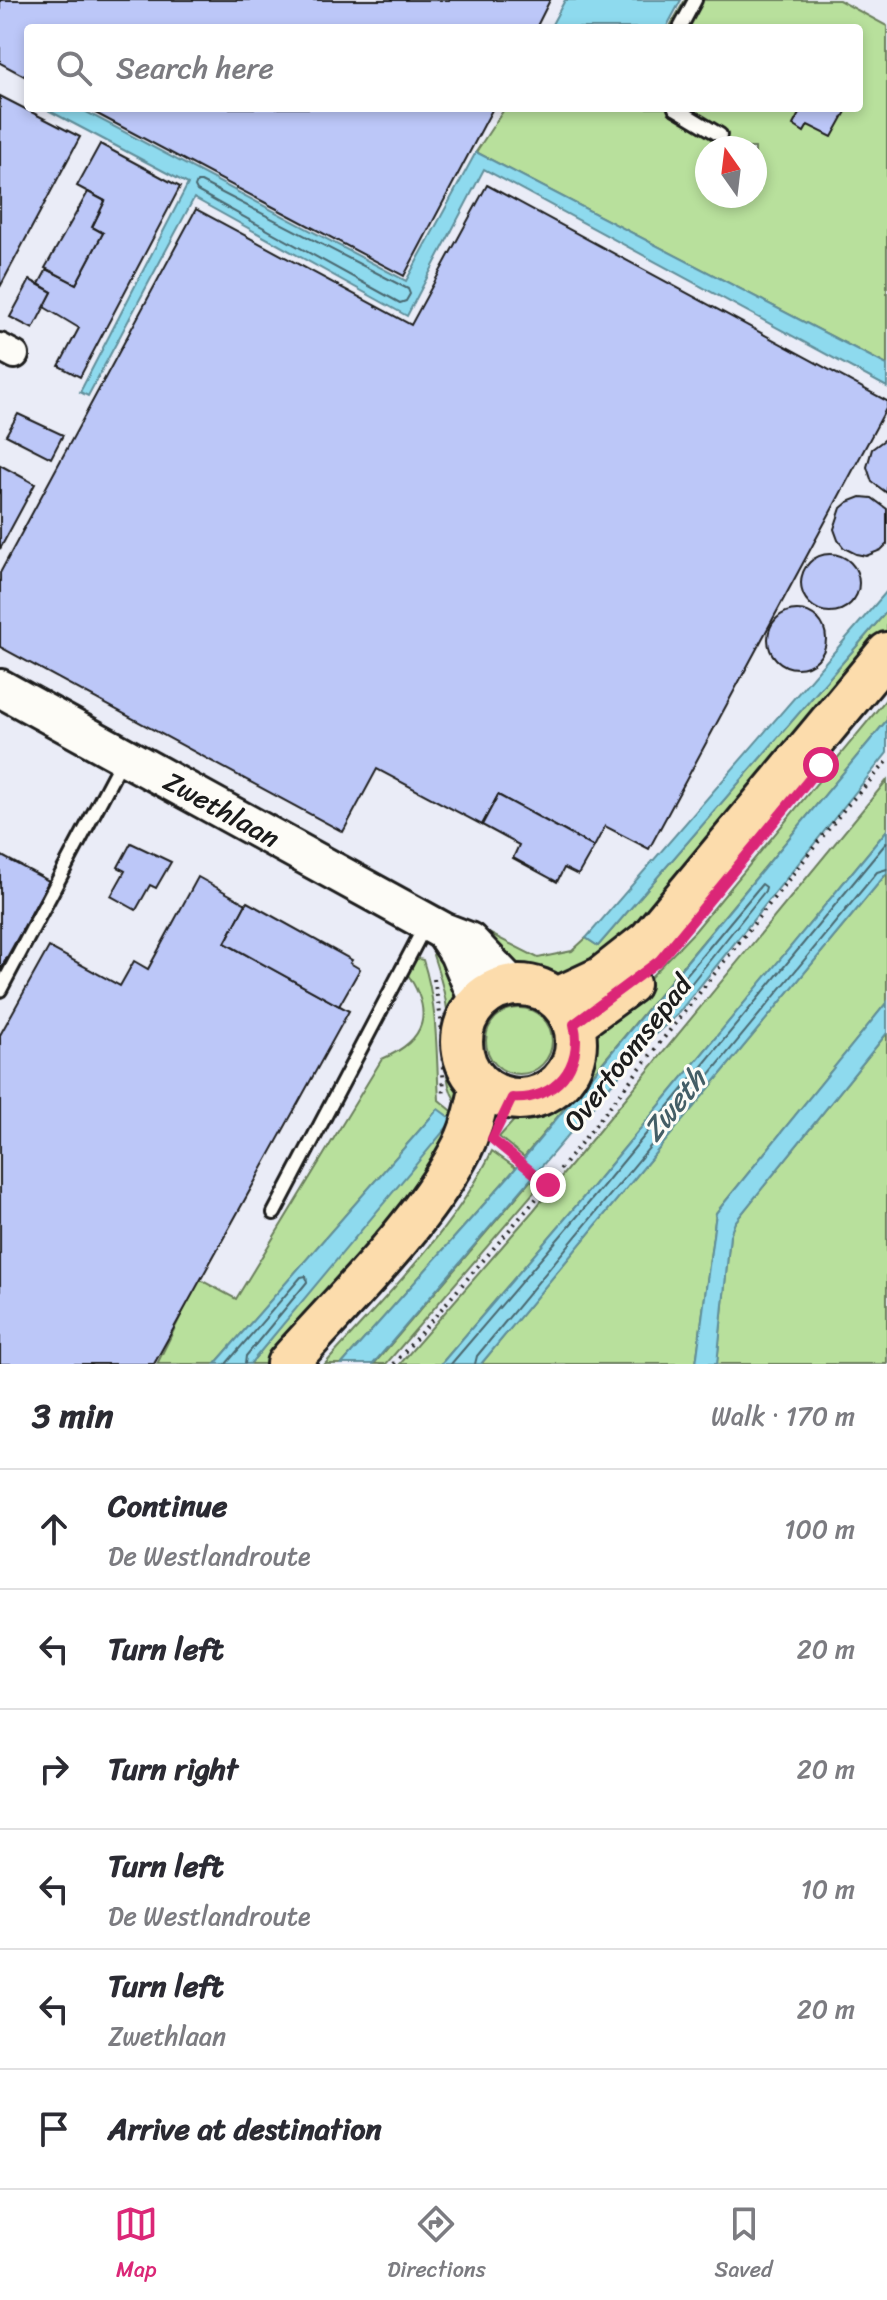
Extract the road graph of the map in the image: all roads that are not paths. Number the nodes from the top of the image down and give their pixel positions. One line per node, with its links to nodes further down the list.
1 (695, 0): 2 (lane)
2 (682, 24)
3 (682, 112): 4 (lane)
4 (720, 135)
5 (887, 653): 12 (main road)
6 (887, 687): 12 (main road)
7 (0, 688): 8 (street, Zwethlaan)
8 (124, 756): 9 (street, Zwethlaan); 10 (lane)
9 (430, 931): 11 (street); 14 (lane)
10 (0, 990)
11 (495, 993): 12 (main road); 13 (main road)
12 (566, 1011): 13 (main road)
13 (494, 1120): 15 (main road); 16 (main road)
14 (274, 1213)
15 (287, 1364)
16 (317, 1364)

